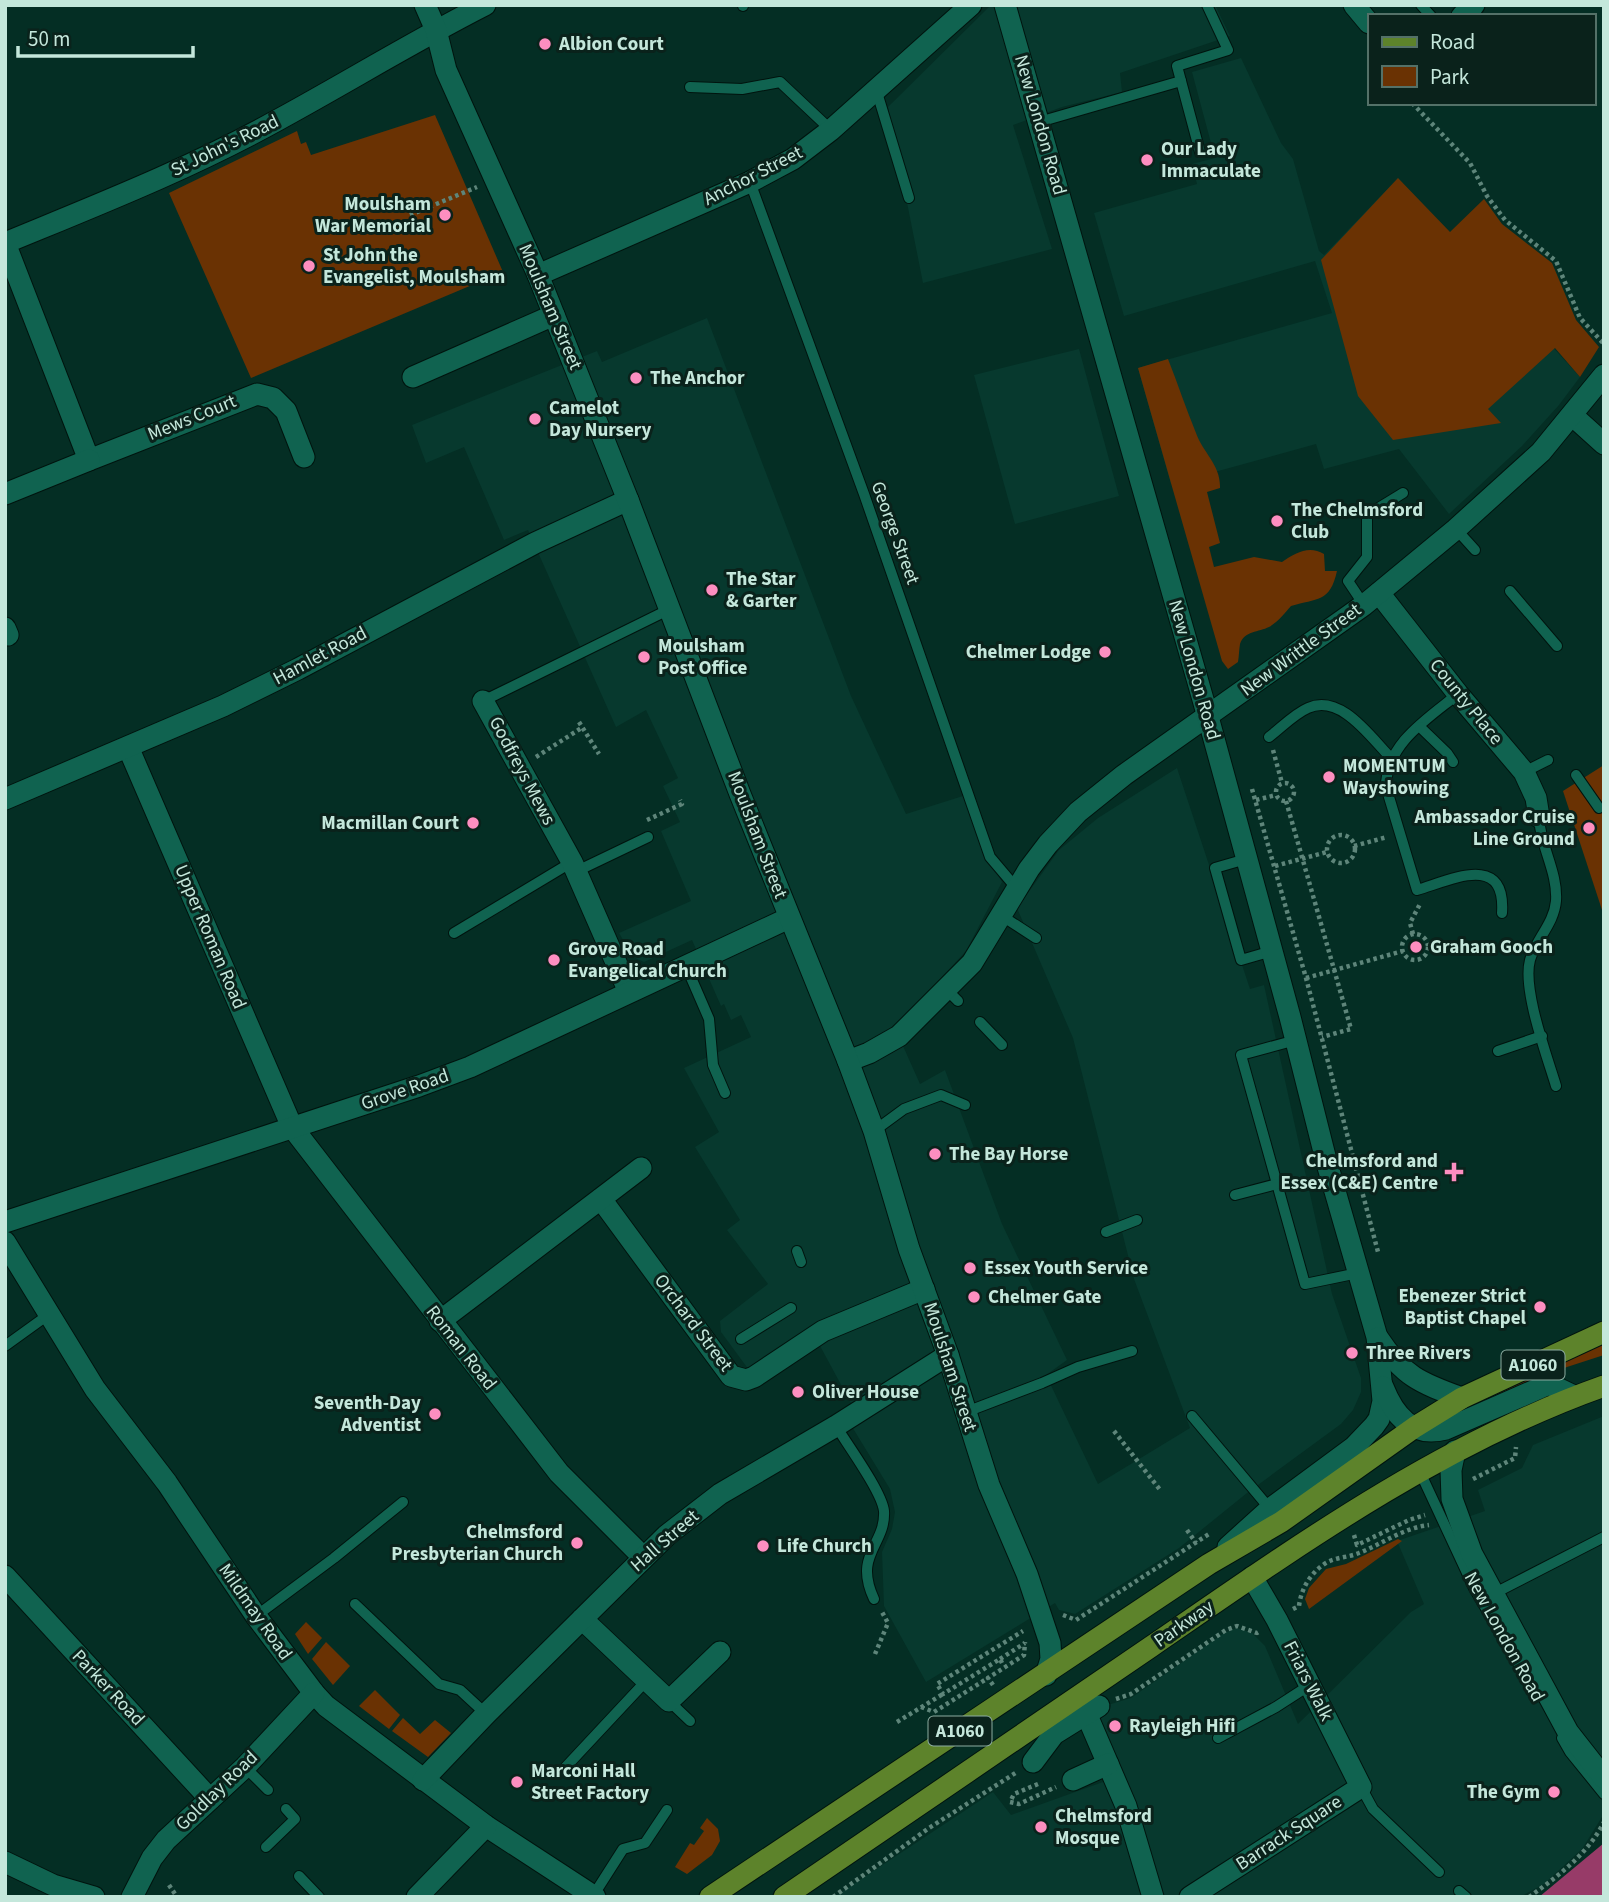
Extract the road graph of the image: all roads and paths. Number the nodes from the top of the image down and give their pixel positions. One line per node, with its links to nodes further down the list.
1 (425, 5): 8 (street, Moulsham Street)
2 (485, 5): 8 (street, St John's Road)
3 (971, 5): 11 (street, Anchor Street)
4 (1005, 5): 13 (street, New London Road)
5 (1207, 5): 9 (lane)
6 (1354, 5): 7 (street)
7 (1368, 22)
8 (436, 30): 16 (street, Moulsham Street); 20 (street, St John's Road)
9 (1181, 81): 13 (lane); 15 (lane)
10 (691, 87): 14 (lane)
11 (876, 89): 14 (street, Anchor Street); 18 (lane)
12 (1414, 105): 23 (path)
13 (1039, 122): 41 (street, New London Road)
14 (831, 130): 17 (street, Anchor Street)
15 (1200, 152)
16 (494, 178): 19 (path); 21 (street, Moulsham Street)
17 (750, 182): 21 (street, Anchor Street); 71 (lane, George Street)
18 (909, 198)
19 (410, 215)
20 (5, 243): 29 (street)
21 (538, 275): 22 (street, Moulsham Street)
22 (554, 315): 25 (street); 32 (street, Moulsham Street)
23 (1604, 344)
24 (1604, 375): 26 (street, New Writtle Street)
25 (413, 377)
26 (1573, 416): 27 (street); 33 (street, New Writtle Street)
27 (1604, 444)
28 (304, 457): 29 (street, Mews Court)
29 (89, 460): 31 (street, Mews Court)
30 (1403, 493): 36 (lane)
31 (5, 494)
32 (628, 500): 37 (street, Moulsham Street); 46 (street, Hamlet Road)
33 (1456, 529): 34 (lane); 36 (street, New Writtle Street)
34 (1475, 550)
35 (1510, 591): 38 (lane)
36 (1371, 599): 39 (street, County Place); 41 (street, New Writtle Street)
37 (670, 609): 40 (lane, Godfreys Mews); 75 (street, Moulsham Street)
38 (1557, 646)
39 (1458, 694): 44 (lane); 52 (street, County Place)
40 (490, 697): 70 (street, Godfreys Mews)
41 (1208, 717): 67 (street, New London Road); 71 (street, New Writtle Street)
42 (579, 722): 43 (path)
43 (583, 727): 47 (path); 51 (path)
44 (1420, 727): 48 (lane); 50 (lane)
45 (1269, 737): 48 (lane); 54 (path)
46 (128, 747): 56 (street, Hamlet Road); 96 (street, Upper Roman Road)
47 (599, 754)
48 (1391, 758): 63 (lane)
49 (1548, 760): 52 (lane)
50 (1453, 762)
51 (525, 764)
52 (1524, 772): 61 (street, County Place)
53 (1576, 775): 60 (lane)
54 (1282, 783): 55 (path); 59 (path)
55 (1276, 795): 58 (path); 59 (path)
56 (5, 799)
57 (680, 800): 62 (path)
58 (1256, 800)
59 (1286, 801): 68 (path)
60 (1599, 808)
61 (1539, 817): 88 (lane)
62 (640, 824)
63 (1400, 834): 65 (path); 72 (lane)
64 (648, 837): 70 (lane)
65 (1354, 846): 66 (path); 66 (path)
66 (1327, 852): 68 (path)
67 (1246, 859): 79 (street, New London Road); 79 (lane)
68 (1303, 859): 69 (path); 82 (path)
69 (1275, 866)
70 (575, 867): 76 (lane); 84 (street, Godfreys Mews)
71 (1018, 890): 74 (street, New Writtle Street)
72 (1417, 890): 73 (lane); 77 (path)
73 (1502, 913)
74 (1002, 916): 78 (lane); 92 (street, New Writtle Street)
75 (789, 918): 81 (street, Grove Road); 92 (street, Moulsham Street)
76 (454, 933)
77 (1413, 934): 80 (path); 80 (path)
78 (1036, 938)
79 (1272, 951): 89 (street, New London Road)
80 (1403, 951): 82 (path)
81 (686, 966): 84 (street, Grove Road); 94 (lane)
82 (1335, 970): 83 (path); 87 (path)
83 (1306, 978)
84 (629, 992): 96 (street, Grove Road)
85 (1316, 1017): 87 (path)
86 (980, 1023): 90 (lane)
87 (1322, 1037): 106 (path)
88 (1542, 1037): 91 (lane); 93 (lane)
89 (1296, 1040): 99 (lane); 107 (street, New London Road)
90 (1002, 1045)
91 (1498, 1051)
92 (848, 1061): 97 (street, Moulsham Street)
93 (1556, 1086)
94 (725, 1093)
95 (965, 1105): 97 (lane)
96 (292, 1127): 103 (street, Grove Road); 111 (street, Roman Road)
97 (874, 1131): 108 (street, Moulsham Street)
98 (641, 1168): 101 (street)
99 (1277, 1184): 100 (lane); 107 (lane)
100 (1235, 1195)
101 (601, 1199): 108 (street, Orchard Street); 111 (street)
102 (1137, 1220): 104 (lane)
103 (5, 1222)
104 (1106, 1232)
105 (5, 1242): 110 (street, Mildmay Road)
106 (1378, 1253)
107 (1358, 1273): 113 (street, New London Road)
108 (924, 1289): 117 (street, Moulsham Street)
109 (791, 1308): 114 (lane)
110 (48, 1315): 115 (lane); 149 (street, Mildmay Road)
111 (440, 1321): 141 (street, Roman Road)
112 (1604, 1332): 121 (main road, Parkway / A1060)
113 (1377, 1337): 118 (street, New London Road); 121 (street, New London Road)
114 (741, 1339)
115 (5, 1346)
116 (1132, 1351): 122 (lane)
117 (948, 1355): 122 (street, Moulsham Street); 124 (street, Hall Street)
118 (1383, 1385): 125 (street); 133 (street, Parkway)
119 (1604, 1386): 120 (main road, Parkway / A1060)
120 (1574, 1396): 125 (street, A1060); 128 (main road, Parkway / A1060)
121 (1462, 1398): 125 (main road, Parkway / A1060)
122 (966, 1412): 157 (street, Moulsham Street)
123 (1192, 1416): 133 (lane)
124 (836, 1426): 141 (street, Hall Street); 146 (lane)
125 (1415, 1427): 142 (main road, Parkway / A1060)
126 (1114, 1431): 131 (path)
127 (1517, 1442): 130 (path)
128 (1455, 1451): 129 (main road, Parkway / A1060); 145 (street, New London Road)
129 (1420, 1472): 135 (lane, New London Road); 144 (main road, Parkway / A1060)
130 (1464, 1484)
131 (1161, 1491)
132 (403, 1502): 149 (lane)
133 (1270, 1509): 142 (street, Parkway)
134 (1421, 1517): 138 (path)
135 (1445, 1525): 152 (path); 180 (lane, New London Road)
136 (1218, 1528): 140 (path)
137 (1188, 1530): 140 (path)
138 (1364, 1530)
139 (1604, 1537): 145 (lane)
140 (1196, 1543): 148 (path)
141 (643, 1558): 151 (street, Hall Street)
142 (1209, 1564): 157 (main road, Parkway / A1060)
143 (5, 1577): 181 (street, Parker Road)
144 (1252, 1577): 152 (street, Friars Walk); 199 (main road, Parkway / A1060)
145 (1493, 1594): 174 (street, New London Road)
146 (874, 1599)
147 (355, 1604): 166 (lane)
148 (1056, 1613)
149 (256, 1616): 161 (street, Mildmay Road)
150 (885, 1617): 156 (path)
151 (582, 1619): 159 (street); 166 (street, Hall Street)
152 (1277, 1620): 160 (street, Friars Walk); 165 (path)
153 (1025, 1630): 162 (path)
154 (1025, 1643): 162 (path)
155 (720, 1653): 163 (street)
156 (875, 1654)
157 (1046, 1675): 198 (main road, Parkway / A1060)
158 (988, 1678): 164 (path)
159 (647, 1680): 163 (street); 173 (lane)
160 (1310, 1685): 169 (lane); 178 (street, Friars Walk)
161 (314, 1693): 172 (street, Goldlay Road); 175 (street, Mildmay Road)
162 (943, 1694): 164 (path)
163 (668, 1700): 167 (lane)
164 (921, 1707): 168 (path)
165 (1093, 1709): 170 (street); 171 (street)
166 (486, 1714): 175 (street, Hall Street)
167 (690, 1721)
168 (897, 1722)
169 (1218, 1738)
170 (1033, 1762): 200 (path)
171 (1108, 1764): 177 (street); 201 (street)
172 (245, 1767): 179 (lane); 181 (street, Goldlay Road)
173 (562, 1771)
174 (1604, 1778)
175 (424, 1780): 185 (street, Mildmay Road)
176 (1045, 1780): 177 (path)
177 (1073, 1780)
178 (1361, 1787): 188 (lane, Barrack Square); 202 (street, Barrack Square)
179 (268, 1790)
180 (1604, 1794)
181 (210, 1799): 194 (street, Goldlay Road)
182 (286, 1809): 186 (lane)
183 (667, 1810): 192 (lane)
184 (1604, 1822): 203 (path)
185 (486, 1826): 192 (street, Mildmay Road); 197 (street)
186 (266, 1847)
187 (5, 1862): 191 (street)
188 (1439, 1872)
189 (299, 1876): 196 (lane)
190 (169, 1885): 195 (path)
191 (72, 1894): 193 (street)
192 (594, 1896)
193 (94, 1897)
194 (132, 1897)
195 (177, 1897)
196 (319, 1897)
197 (416, 1897)
198 (710, 1897)
199 (784, 1897)
200 (833, 1897)
201 (1153, 1897)
202 (1189, 1897)
203 (1529, 1897)

